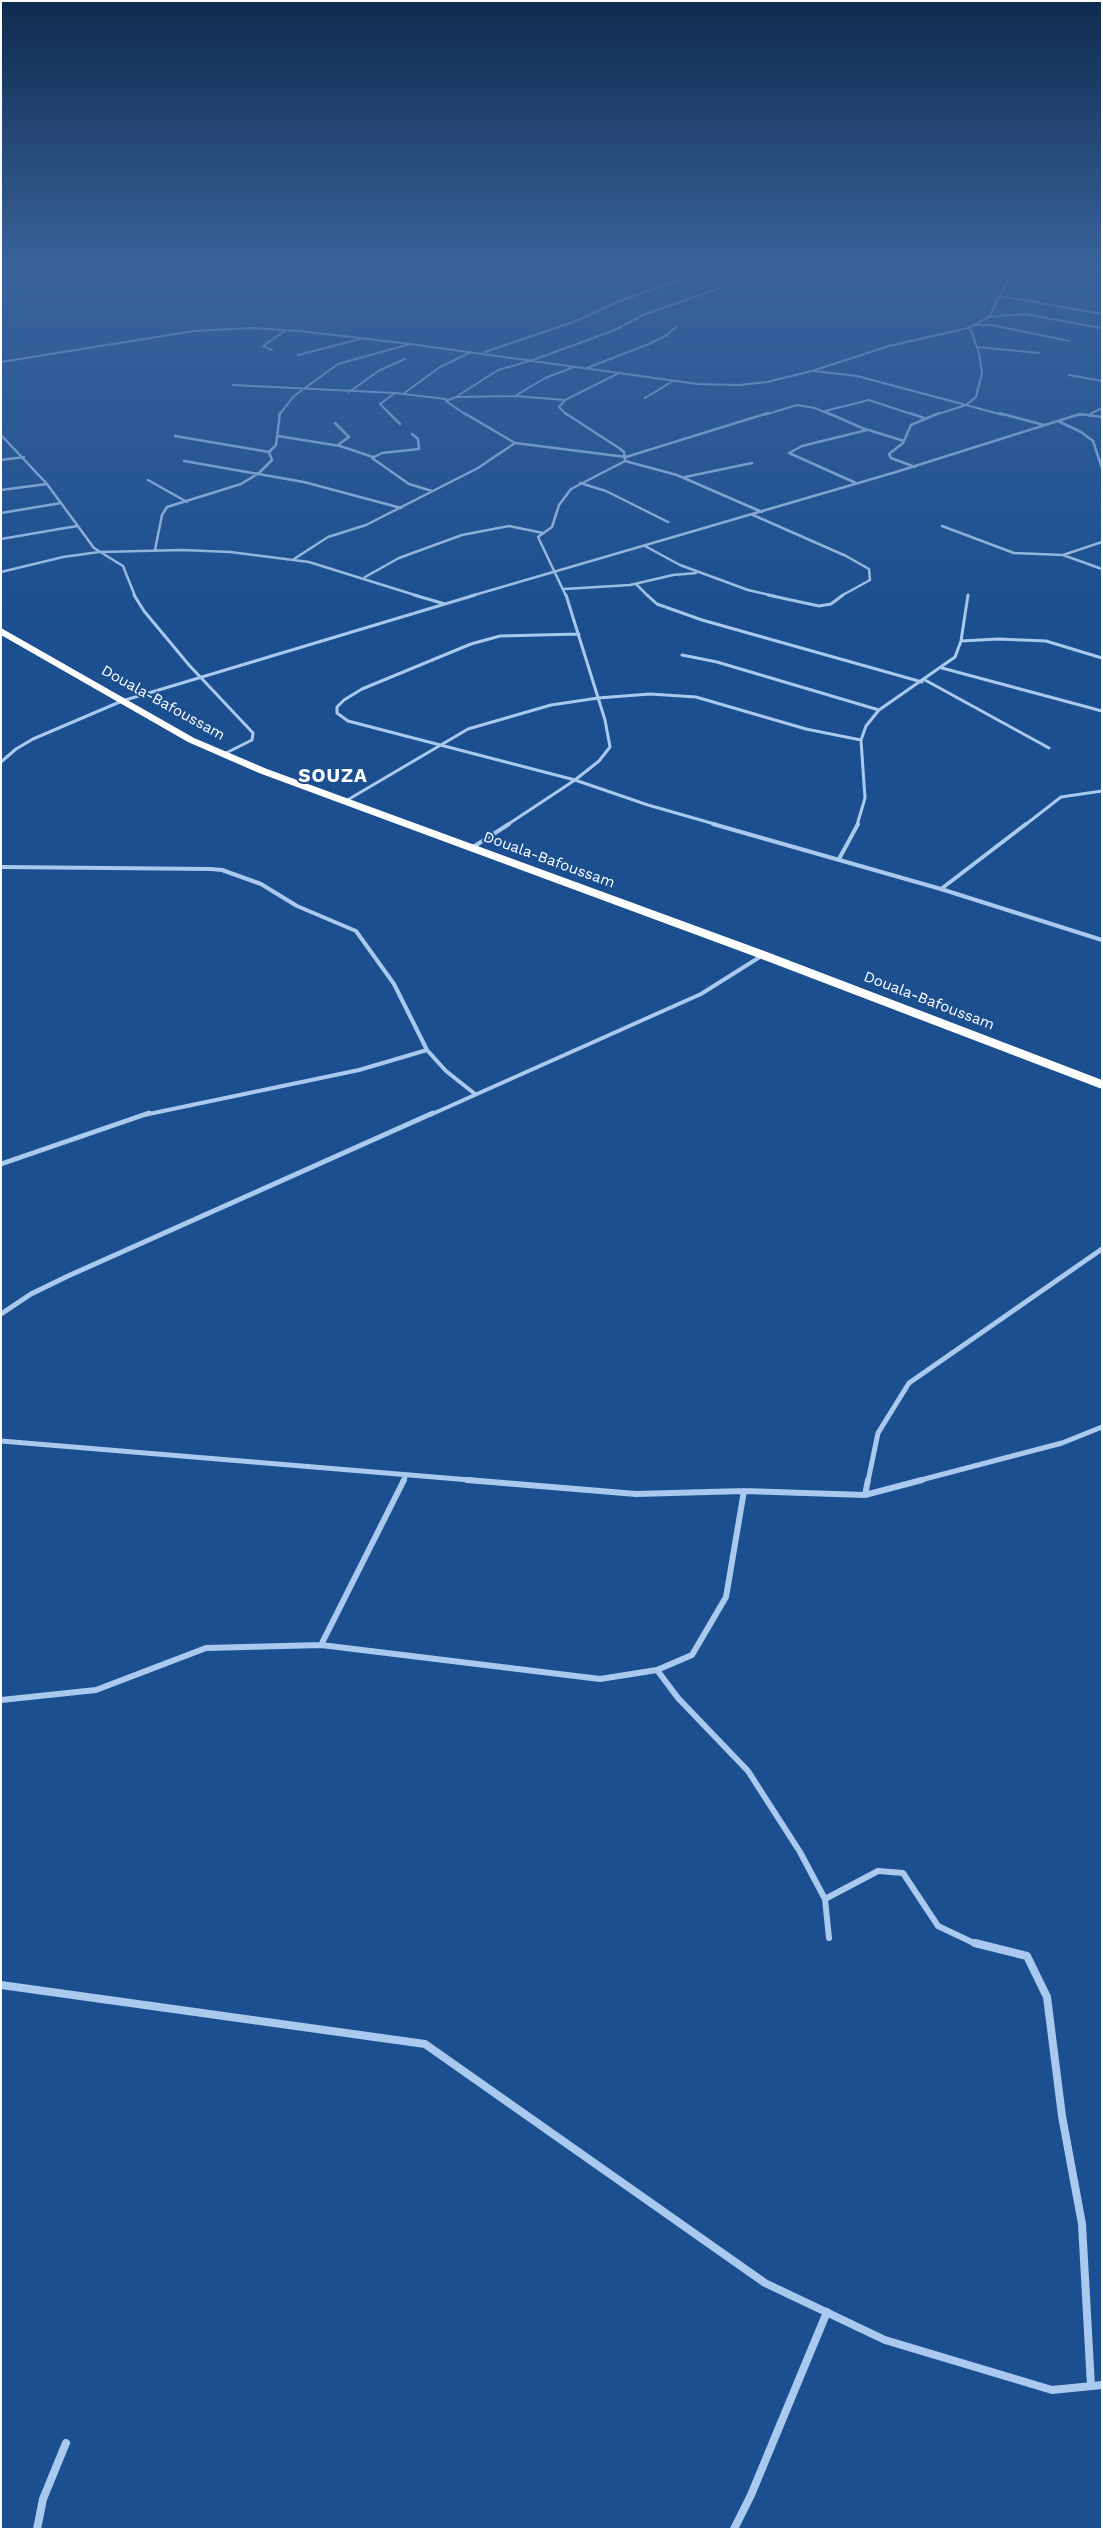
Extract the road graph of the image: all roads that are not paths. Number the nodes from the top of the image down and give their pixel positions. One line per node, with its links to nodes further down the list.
1 (304, 389): 33 (street)
2 (305, 389): 11 (street)
3 (353, 389): 11 (street)
4 (410, 389): 13 (street)
5 (468, 389): 15 (street)
6 (527, 389): 14 (street)
7 (587, 389): 18 (street)
8 (659, 389): 16 (street)
9 (906, 389): 19 (street)
10 (978, 389): 19 (street)
11 (349, 392): 12 (street)
12 (396, 394): 13 (street); 27 (street)
13 (403, 394): 17 (street)
14 (515, 396): 15 (street); 18 (street)
15 (456, 397): 17 (street)
16 (644, 398)
17 (446, 399): 35 (street)
18 (564, 400): 40 (street)
19 (966, 405): 24 (street); 28 (street)
20 (1102, 408): 22 (street)
21 (825, 411): 24 (street); 29 (street); 40 (street)
22 (1089, 414): 23 (street); 25 (street)
23 (1102, 417)
24 (924, 418): 34 (street)
25 (1057, 421): 28 (street); 45 (street)
26 (335, 423): 36 (street)
27 (400, 424)
28 (1044, 425): 44 (street)
29 (868, 430): 34 (street); 51 (street)
30 (412, 434): 39 (street)
31 (1, 435): 38 (street)
32 (175, 436): 37 (street)
33 (278, 436): 36 (street); 37 (street)
34 (904, 441): 44 (street)
35 (515, 443): 40 (street); 53 (street)
36 (340, 446): 39 (street)
37 (269, 452): 46 (street)
38 (24, 457): 41 (street); 50 (street)
39 (373, 457): 53 (street)
40 (625, 459): 47 (street); 49 (street)
41 (1, 460)
42 (184, 460): 46 (street)
43 (752, 463): 47 (street)
44 (915, 466): 51 (street)
45 (1102, 468)
46 (259, 474): 54 (street); 56 (street)
47 (684, 478): 57 (street)
48 (148, 480): 54 (street)
49 (580, 483): 60 (street); 63 (street)
50 (47, 484): 52 (street); 55 (street)
51 (856, 484): 57 (street)
52 (1, 490)
53 (433, 491): 56 (street)
54 (187, 502): 67 (street)
55 (60, 503): 58 (street); 61 (street)
56 (401, 508): 70 (street)
57 (762, 512): 59 (street)
58 (1, 513)
59 (753, 515): 66 (street); 74 (street)
60 (668, 522)
61 (77, 526): 64 (street); 68 (street)
62 (942, 526): 69 (street)
63 (543, 533): 73 (street); 75 (street)
64 (1, 539)
65 (1102, 542): 69 (street)
66 (645, 546): 73 (street); 74 (street)
67 (154, 550): 68 (street); 70 (street)
68 (99, 552): 72 (street); 86 (street)
69 (1063, 555): 71 (street)
70 (294, 559): 75 (street)
71 (1102, 570)
72 (1, 572)
73 (554, 572): 77 (street); 79 (street)
74 (700, 573): 76 (street)
75 (365, 577): 79 (street)
76 (636, 584): 77 (street); 87 (street)
77 (564, 590): 81 (street)
78 (968, 594): 82 (street)
79 (446, 604): 86 (street)
80 (1, 631): 89 (highway, Douala-Bafoussam)
81 (579, 634): 88 (street); 93 (street)
82 (961, 641): 84 (street); 85 (street)
83 (682, 655): 90 (street)
84 (1102, 658)
85 (942, 668): 87 (street); 91 (street)
86 (201, 677): 89 (street); 95 (street)
87 (924, 681): 90 (street); 94 (street)
88 (598, 698): 92 (street); 93 (street); 97 (street)
89 (122, 701): 95 (highway, Douala-Bafoussam); 96 (street)
90 (879, 710): 92 (street)
91 (1102, 711)
92 (861, 740): 101 (street)
93 (442, 746): 97 (street); 99 (street)
94 (1049, 748)
95 (223, 755): 99 (highway, Douala-Bafoussam)
96 (1, 762)
97 (575, 780): 100 (street); 101 (street)
98 (1102, 790): 103 (street)
99 (344, 802): 100 (highway, Douala-Bafoussam)
100 (470, 849): 105 (highway, Douala-Bafoussam)
101 (839, 859): 103 (street)
102 (1, 867): 106 (street)
103 (941, 889): 104 (street)
104 (1102, 940)
105 (763, 955): 107 (highway, Douala-Bafoussam); 108 (street)
106 (426, 1050): 108 (street); 109 (street)
107 (1102, 1085)
108 (475, 1094): 111 (street)
109 (1, 1164)
110 (1102, 1249): 116 (street)
111 (1, 1314)
112 (1102, 1427): 116 (street)
113 (1, 1441): 114 (street)
114 (406, 1475): 115 (street); 117 (street)
115 (744, 1491): 116 (street); 118 (street)
116 (865, 1495)
117 (321, 1645): 118 (street); 119 (street)
118 (657, 1670): 120 (street)
119 (1, 1700)
120 (825, 1899): 121 (street); 124 (street)
121 (829, 1938)
122 (1, 1985): 123 (street)
123 (827, 2312): 124 (street); 128 (street)
124 (1091, 2386): 125 (street)
125 (1102, 2386)
126 (66, 2442): 127 (street)
127 (37, 2529)
128 (734, 2529)

